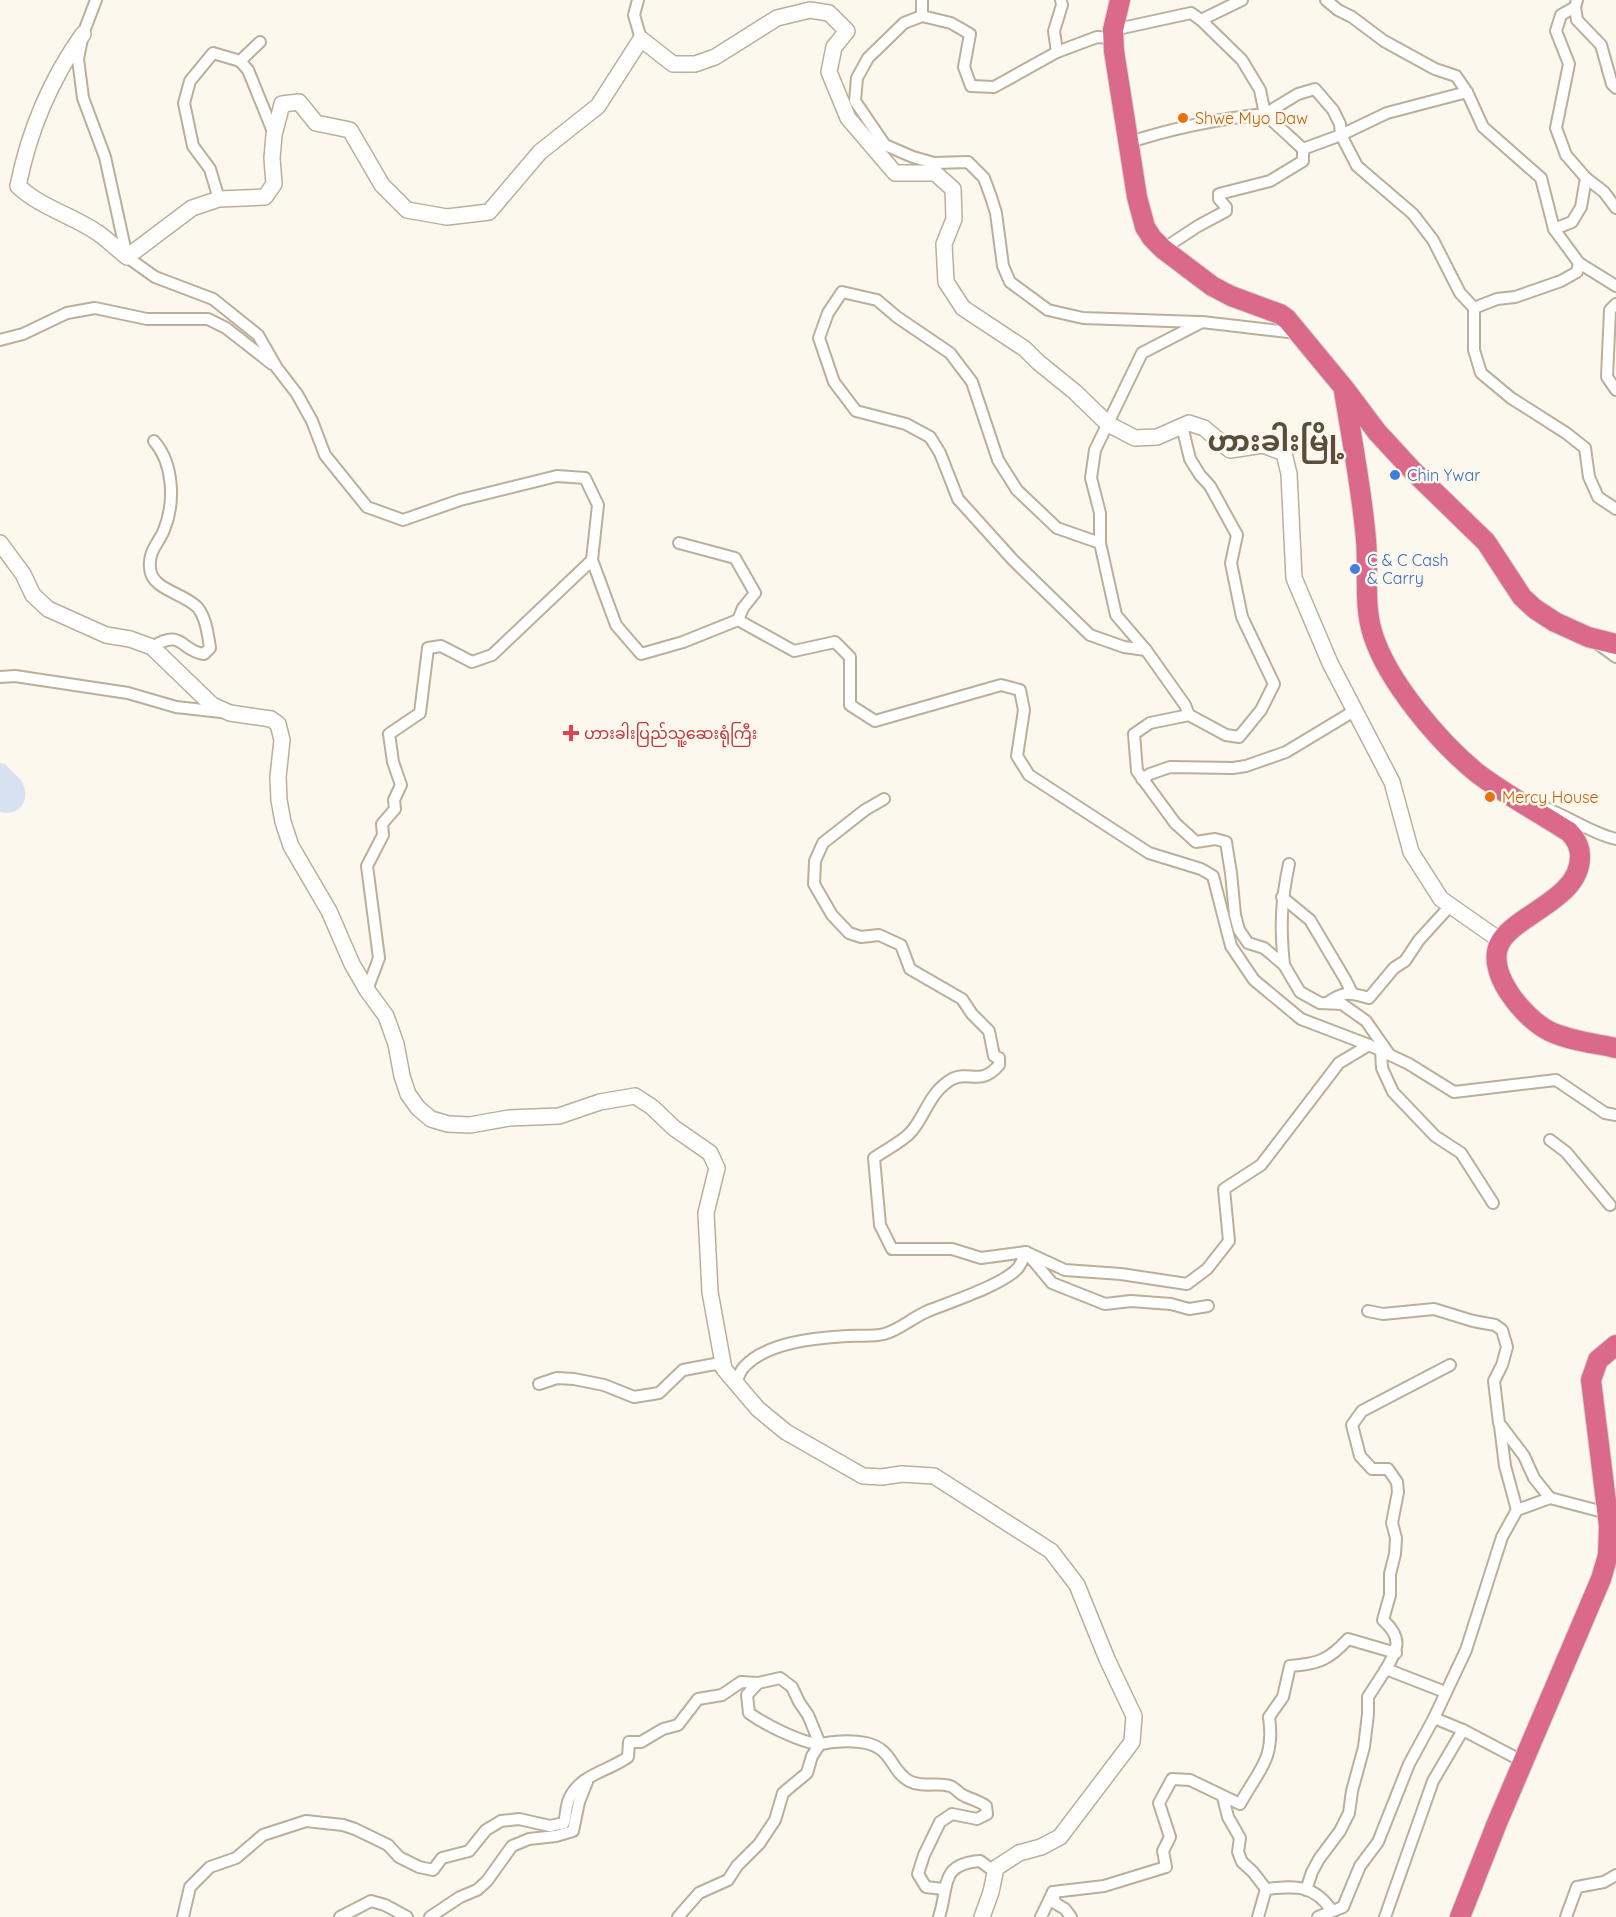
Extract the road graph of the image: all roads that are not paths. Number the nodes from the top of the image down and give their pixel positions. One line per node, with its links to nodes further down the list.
1 (96, 0): 12 (street)
2 (638, 0): 14 (street)
3 (922, 0): 10 (street)
4 (1061, 0): 16 (street)
5 (1120, 0): 13 (highway)
6 (1242, 0): 11 (street)
7 (1326, 0): 19 (street)
8 (1576, 3): 18 (street); 25 (street)
9 (805, 5): 14 (street); 41 (street)
10 (922, 16): 16 (street); 35 (street)
11 (1202, 20): 13 (street); 20 (street)
12 (83, 34): 30 (street); 30 (street)
13 (1113, 34): 16 (street); 23 (highway)
14 (641, 39): 21 (street)
15 (260, 42): 17 (street)
16 (1057, 52)
17 (240, 61): 21 (street); 26 (street)
18 (1616, 88)
19 (1467, 92): 22 (street); 28 (street)
20 (1264, 114): 22 (street); 23 (street); 24 (street)
21 (274, 135): 26 (street)
22 (1341, 135): 24 (street); 34 (street)
23 (1127, 143): 29 (highway)
24 (1303, 149): 29 (street)
25 (1586, 178): 27 (street); 28 (street)
26 (219, 199): 30 (street)
27 (1616, 208)
28 (1554, 229): 31 (street)
29 (1163, 249): 36 (highway)
30 (127, 257): 38 (street)
31 (1579, 263): 32 (street); 34 (street)
32 (1616, 286)
33 (1616, 304): 40 (street)
34 (1474, 308): 44 (street)
35 (1202, 322): 36 (street); 41 (street)
36 (1300, 334): 39 (highway)
37 (0, 340): 38 (street)
38 (277, 368): 48 (street)
39 (1344, 388): 50 (highway); 61 (highway)
40 (1616, 390)
41 (1108, 424): 42 (street); 47 (street)
42 (1182, 426): 56 (street); 58 (street)
43 (154, 441): 52 (street)
44 (1616, 509)
45 (0, 543): 52 (street)
46 (679, 543): 49 (street)
47 (1100, 543): 53 (street); 53 (street)
48 (592, 560): 49 (street); 68 (street)
49 (738, 620): 71 (street)
50 (1588, 637): 51 (highway); 54 (street)
51 (1616, 644)
52 (152, 647): 57 (street)
53 (1146, 650): 58 (street)
54 (1616, 657)
55 (0, 677): 57 (street)
56 (1354, 711): 59 (street); 65 (street)
57 (230, 713): 68 (street)
58 (1189, 715): 59 (street)
59 (1142, 779): 67 (street)
60 (884, 799): 78 (street)
61 (1532, 809): 62 (street); 66 (highway)
62 (1616, 839)
63 (1289, 864): 64 (street)
64 (1282, 897): 67 (street); 69 (street)
65 (1450, 906): 66 (street); 69 (street)
66 (1501, 941): 72 (highway)
67 (1284, 965): 70 (street)
68 (367, 990): 83 (street)
69 (1352, 993): 70 (street)
70 (1327, 1003): 73 (street)
71 (1369, 1045): 73 (street); 78 (street)
72 (1616, 1048)
73 (1385, 1052): 74 (street); 76 (street)
74 (1616, 1115)
75 (1550, 1140): 77 (street)
76 (1493, 1203)
77 (1610, 1205)
78 (1026, 1252): 79 (street); 84 (street)
79 (1208, 1306)
80 (1368, 1311): 86 (street)
81 (1616, 1345): 89 (highway)
82 (1450, 1365): 90 (street)
83 (724, 1369): 84 (street); 85 (street)
84 (736, 1383): 100 (street)
85 (539, 1384)
86 (1499, 1423): 87 (street); 88 (street)
87 (1550, 1498): 88 (street); 89 (street)
88 (1517, 1510): 93 (street)
89 (1607, 1513): 97 (highway)
90 (1396, 1653): 91 (street); 99 (street)
91 (1386, 1669): 93 (street); 104 (street)
92 (758, 1683): 96 (street); 96 (street); 98 (street)
93 (1445, 1692): 94 (street)
94 (1434, 1718): 95 (street); 106 (street)
95 (1463, 1730): 97 (street); 118 (street)
96 (820, 1744): 102 (street); 111 (street)
97 (1524, 1762): 119 (highway)
98 (588, 1778): 107 (street); 110 (street)
99 (1223, 1797): 103 (street); 105 (street)
100 (996, 1872): 102 (street); 113 (street)
101 (1616, 1875): 120 (street)
102 (944, 1889): 112 (street)
103 (1266, 1889): 104 (street); 116 (street)
104 (1306, 1890): 106 (street)
105 (1053, 1892): 114 (street); 115 (street)
106 (1332, 1911): 117 (street)
107 (183, 1917)
108 (340, 1917): 109 (street)
109 (407, 1917)
110 (429, 1917)
111 (678, 1917)
112 (939, 1917)
113 (982, 1917)
114 (1041, 1917)
115 (1071, 1917)
116 (1258, 1917)
117 (1318, 1917)
118 (1385, 1917)
119 (1460, 1917)
120 (1566, 1917)

